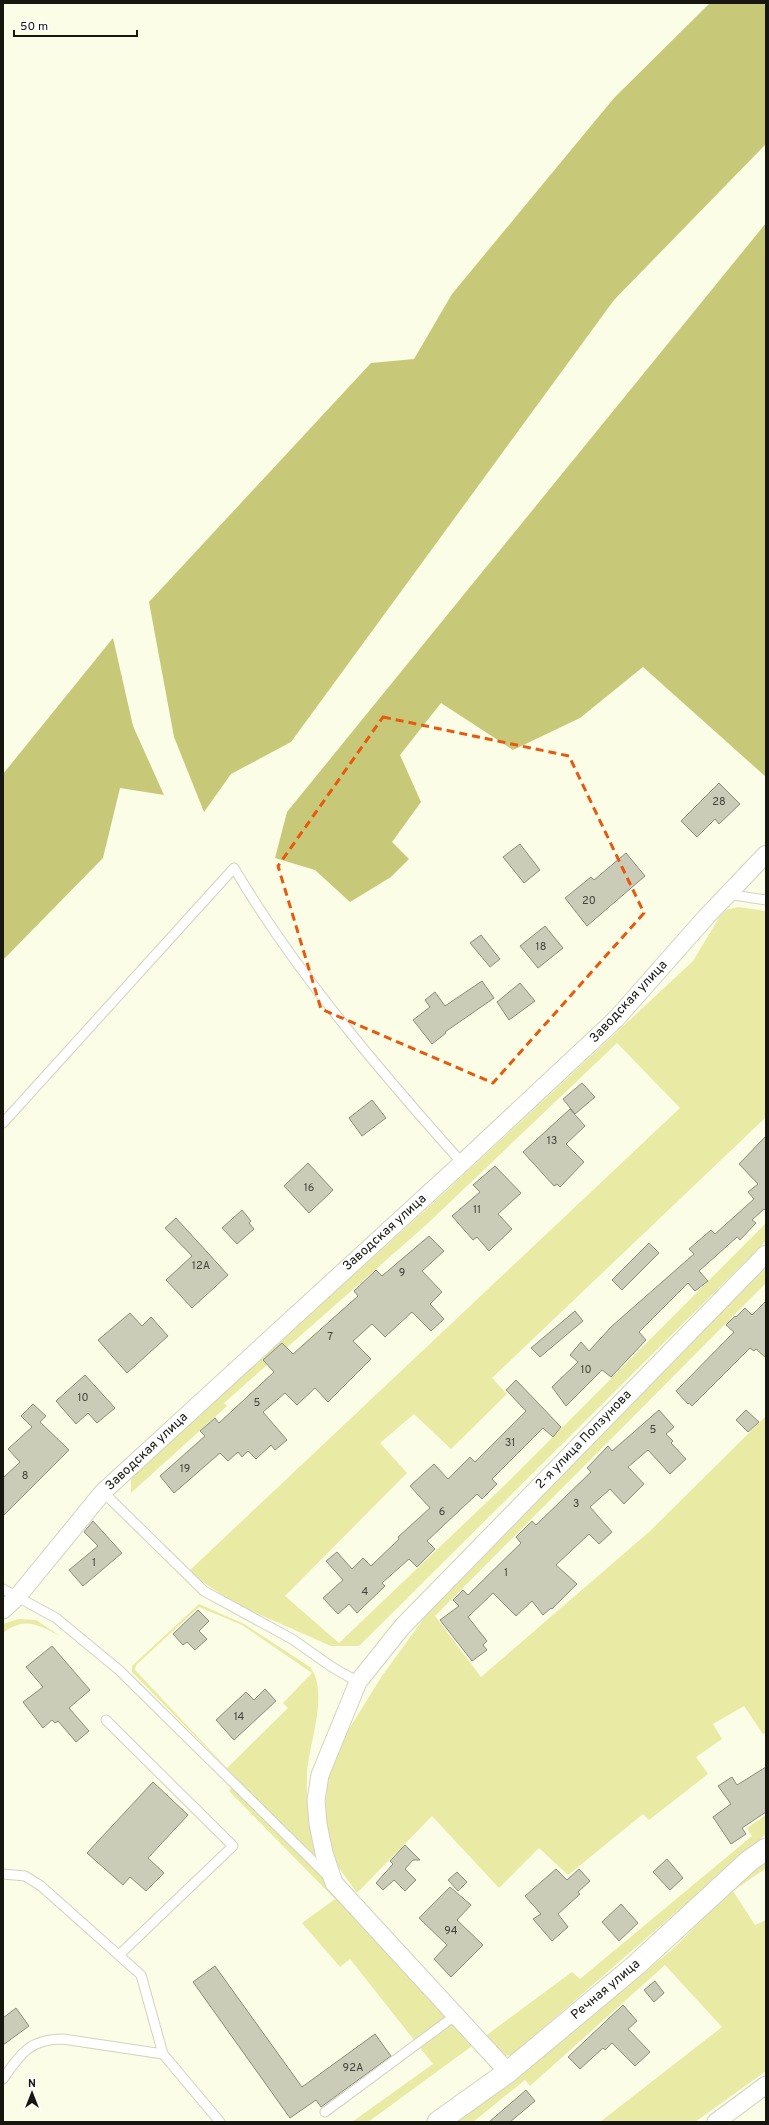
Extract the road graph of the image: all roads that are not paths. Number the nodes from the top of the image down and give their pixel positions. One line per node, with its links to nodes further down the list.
1 (766, 854): 2 (street, Заводская улица)
2 (727, 894): 3 (lane); 5 (street, Заводская улица)
3 (766, 900)
4 (3, 1123): 5 (lane)
5 (462, 1163): 7 (street, Заводская улица)
6 (766, 1254): 10 (street, 2-я улица Ползунова)
7 (103, 1492): 8 (street, Заводская улица); 10 (lane)
8 (11, 1593): 9 (street, Заводская улица); 14 (lane)
9 (3, 1610)
10 (358, 1682): 14 (street, 2-я улица Ползунова)
11 (106, 1720): 15 (lane)
12 (766, 1849): 18 (street, Речная улица)
13 (3, 1874): 15 (lane)
14 (334, 1883): 16 (street)
15 (120, 1954): 17 (lane)
16 (456, 2015): 18 (street); 21 (lane)
17 (164, 2054): 19 (lane); 22 (lane)
18 (508, 2072): 23 (street, Речная улица)
19 (3, 2079)
20 (766, 2086): 24 (street)
21 (325, 2112)
22 (220, 2122)
23 (438, 2122)
24 (716, 2122)

